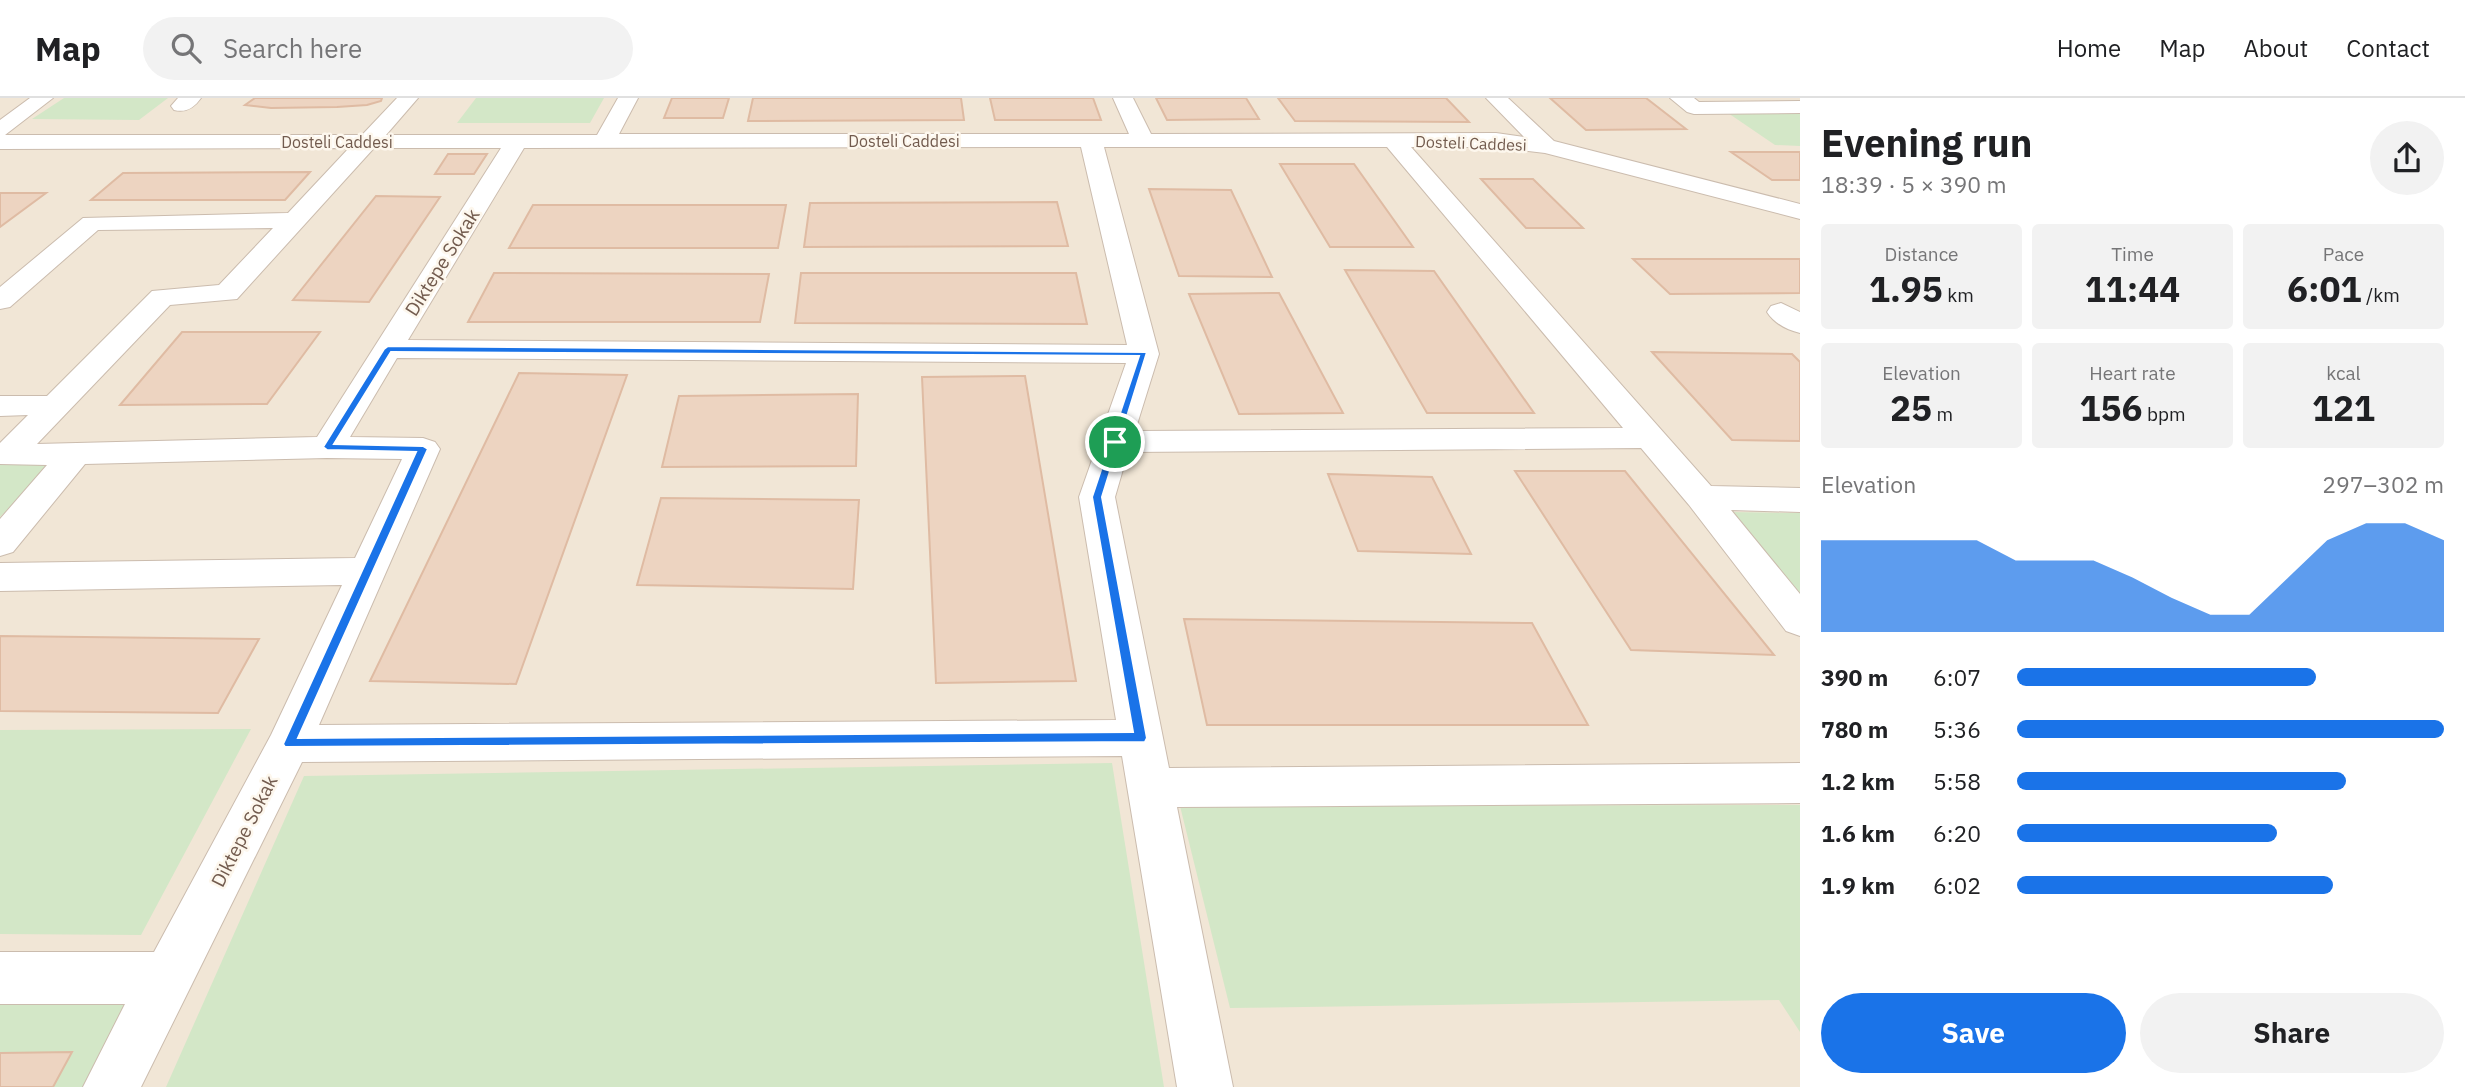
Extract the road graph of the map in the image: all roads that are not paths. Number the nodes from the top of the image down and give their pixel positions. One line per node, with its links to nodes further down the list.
1 (43, 98): 8 (street)
2 (408, 98): 14 (street)
3 (628, 98): 11 (street)
4 (1122, 98): 12 (street)
5 (1496, 98): 15 (street)
6 (1680, 98): 7 (street)
7 (1800, 107)
8 (0, 130)
9 (1393, 140): 10 (street, Dosteli Caddesi); 12 (street, Dosteli Caddesi); 26 (street)
10 (1496, 140): 15 (street, Dosteli Caddesi); 18 (street)
11 (604, 141): 16 (street, Dosteli Caddesi); 17 (street, Dosteli Caddesi)
12 (1143, 141): 17 (street, Dosteli Caddesi)
13 (0, 142): 14 (street, Dosteli Caddesi)
14 (370, 142): 16 (street, Dosteli Caddesi); 20 (street)
15 (1546, 146): 19 (street, Dosteli Caddesi)
16 (512, 149): 17 (street); 22 (street, Diktepe Sokak)
17 (1093, 151): 23 (street)
18 (1611, 187)
19 (1800, 212)
20 (296, 220): 21 (street); 24 (street)
21 (0, 302)
22 (388, 349): 23 (street); 28 (street, Diktepe Sokak)
23 (1144, 354): 27 (street)
24 (57, 405): 25 (street); 29 (street)
25 (0, 406)
26 (1650, 438): 27 (street); 30 (street)
27 (1115, 442): 36 (street)
28 (327, 447): 29 (street); 33 (street, Diktepe Sokak)
29 (76, 453): 32 (street)
30 (1701, 497): 31 (street); 35 (street)
31 (1800, 500)
32 (0, 543)
33 (367, 571): 34 (street); 37 (street, Diktepe Sokak)
34 (0, 577)
35 (1800, 621)
36 (1141, 738): 37 (street); 39 (street)
37 (289, 744): 41 (street, Diktepe Sokak)
38 (1800, 783): 39 (street)
39 (1150, 788): 43 (street)
40 (0, 978): 41 (street)
41 (169, 978): 42 (street, Diktepe Sokak)
42 (111, 1087)
43 (1205, 1087)

